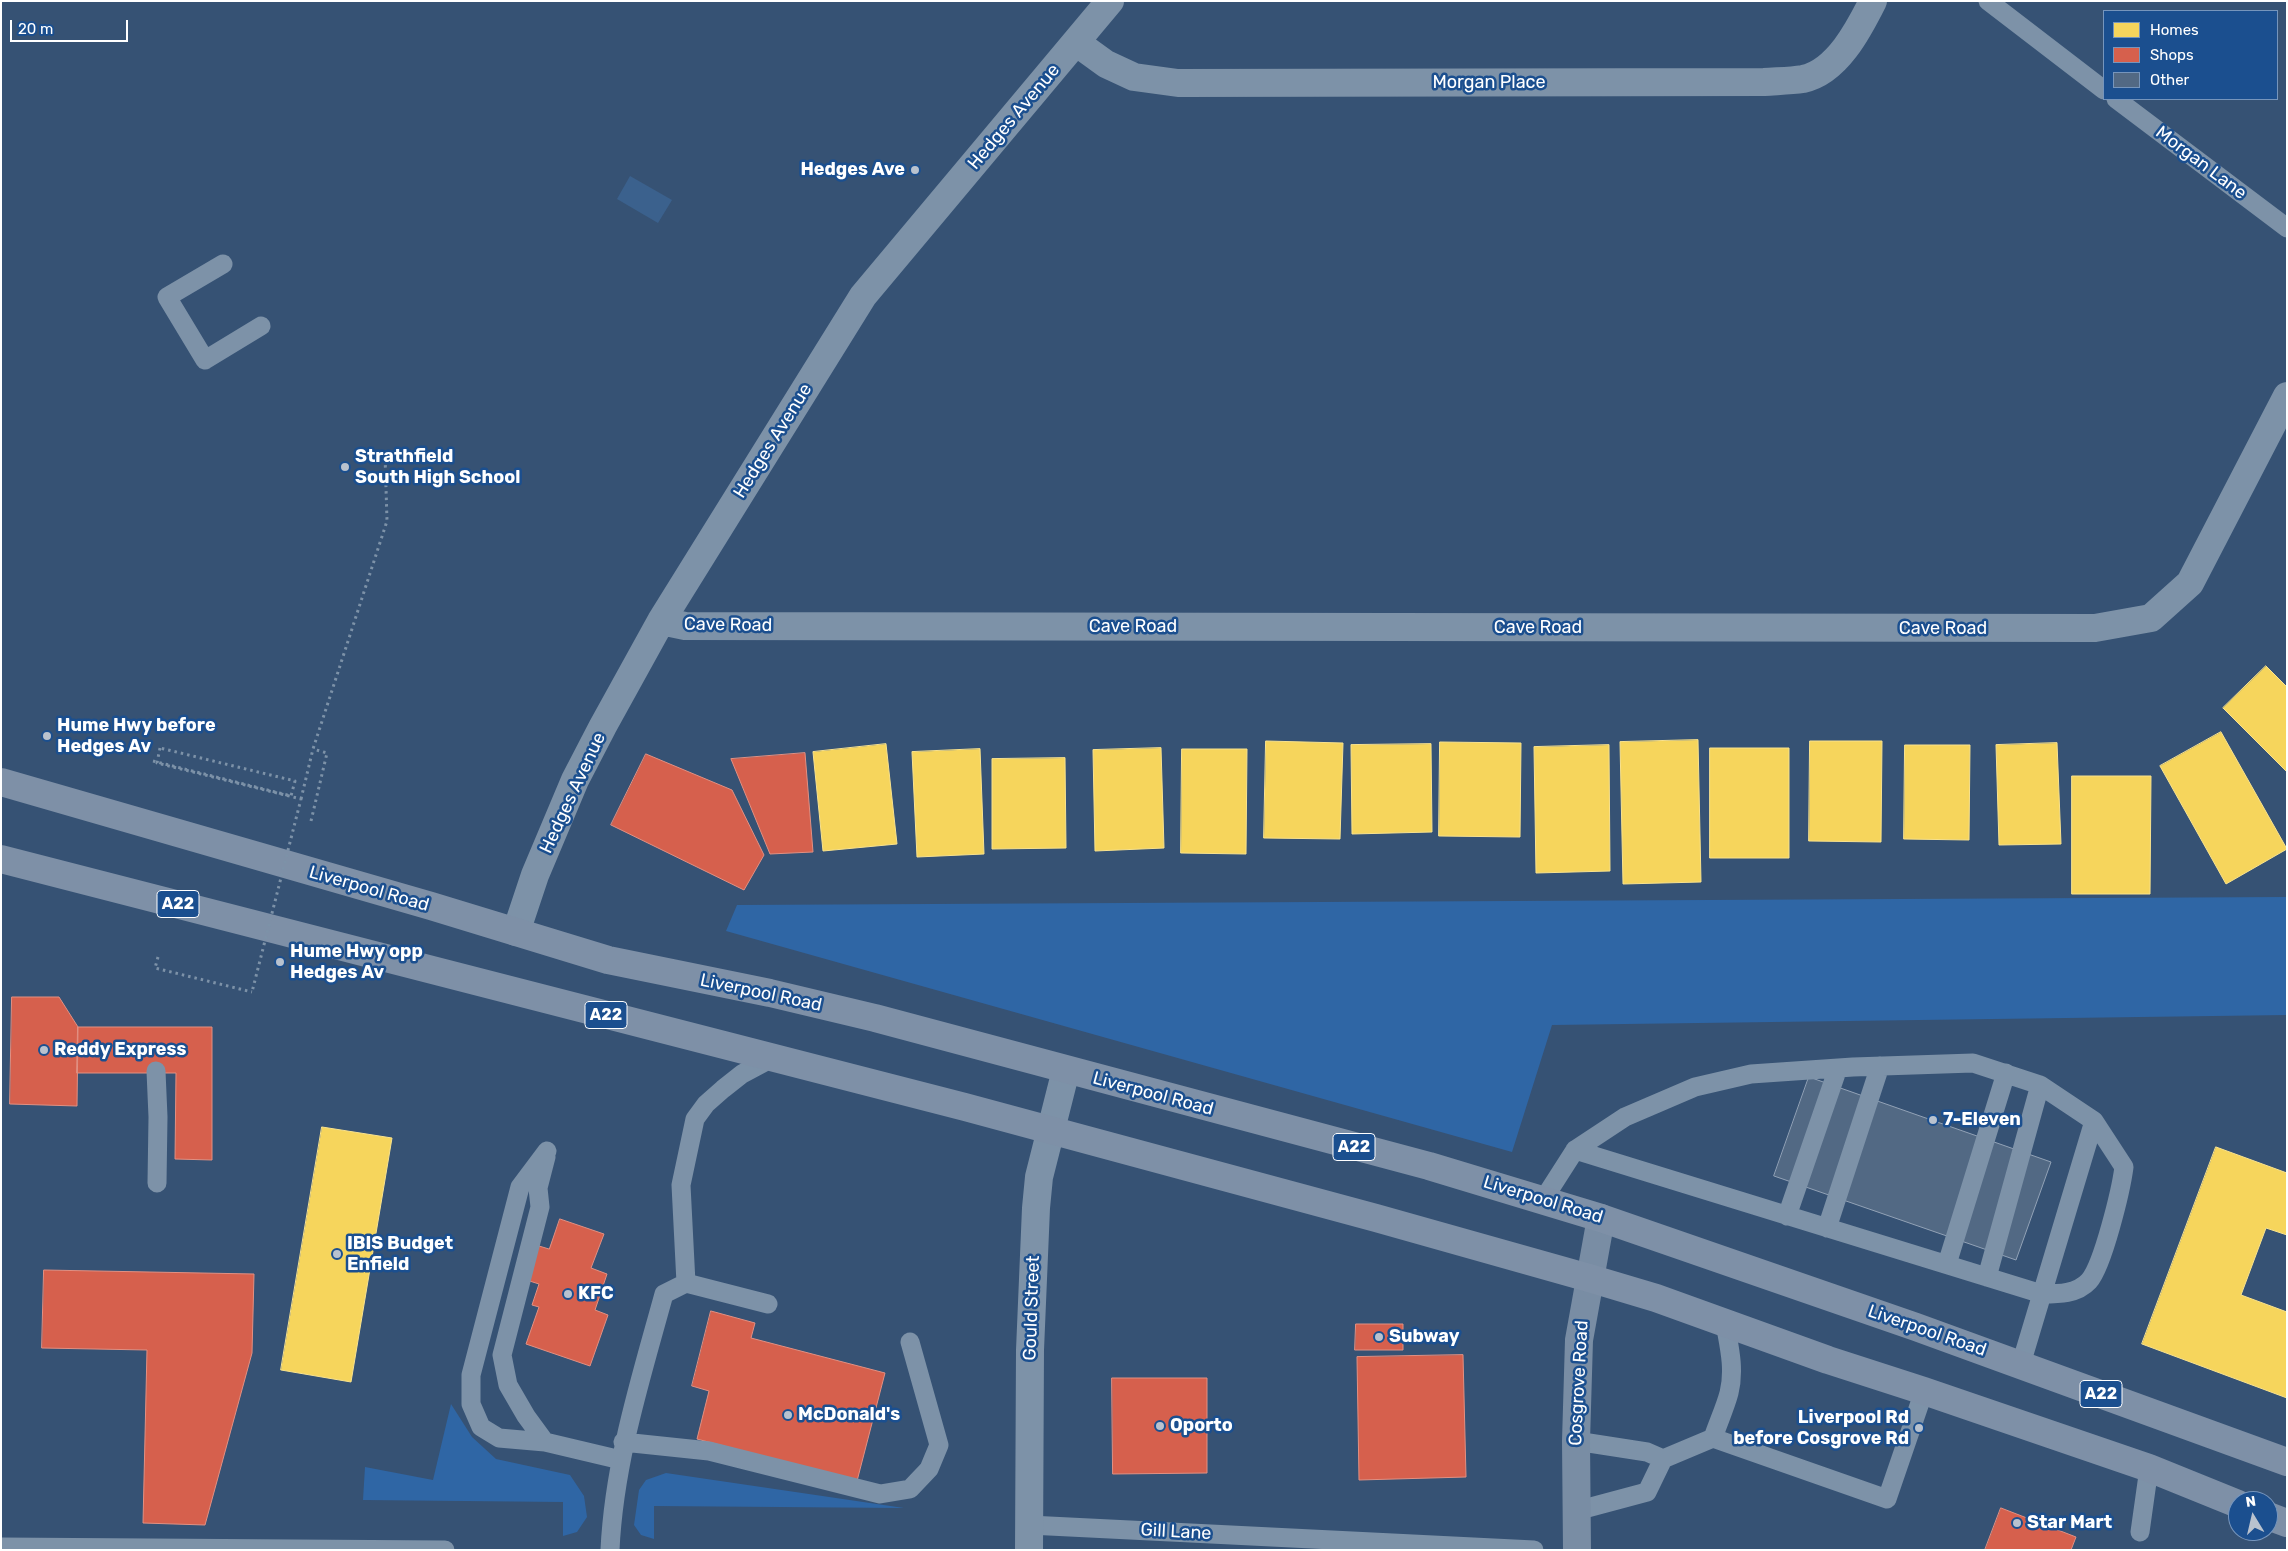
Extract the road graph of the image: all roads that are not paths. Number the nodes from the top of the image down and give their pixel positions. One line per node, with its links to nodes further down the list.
1 (1110, 1): 4 (street, Hedges Avenue)
2 (1874, 1): 4 (street, Morgan Place)
3 (1988, 1): 5 (lane)
4 (1077, 43): 11 (street, Hedges Avenue)
5 (2103, 89)
6 (2117, 100): 7 (lane, Morgan Lane)
7 (2287, 228)
8 (223, 264): 9 (lane)
9 (261, 326)
10 (2287, 396): 11 (street, Cave Road)
11 (661, 621): 14 (street, Hedges Avenue)
12 (1, 782): 14 (highway, Liverpool Road / A22)
13 (1, 859): 15 (highway, A22)
14 (516, 932): 18 (highway, Liverpool Road / A22)
15 (772, 1058): 23 (highway, A22); 33 (lane)
16 (1880, 1066): 17 (lane); 20 (lane); 29 (lane)
17 (1838, 1068): 24 (lane); 27 (lane)
18 (1066, 1070): 23 (street, Gould Street); 26 (highway, Liverpool Road / A22)
19 (156, 1071): 25 (lane)
20 (2006, 1074): 21 (lane); 30 (lane)
21 (2040, 1085): 22 (lane); 31 (lane)
22 (2094, 1121): 34 (lane); 34 (lane)
23 (1050, 1131): 32 (highway, A22); 50 (street, Gould Street)
24 (1575, 1150): 26 (lane); 27 (lane)
25 (157, 1184)
26 (1543, 1200): 28 (highway, Liverpool Road / A22)
27 (1787, 1216): 29 (lane)
28 (1601, 1218): 32 (main road, Cosgrove Road); 38 (highway, Liverpool Road / A22)
29 (1827, 1228): 30 (lane)
30 (1947, 1264): 31 (lane)
31 (1987, 1277): 34 (lane)
32 (1589, 1278): 36 (highway, A22); 41 (main road, Cosgrove Road)
33 (686, 1283): 35 (lane); 43 (lane)
34 (2042, 1294): 38 (lane)
35 (768, 1304)
36 (1725, 1323): 39 (highway, A22); 40 (lane)
37 (910, 1342): 43 (lane)
38 (2021, 1364): 45 (highway, Liverpool Road / A22)
39 (1924, 1391): 40 (lane); 46 (highway, A22)
40 (1713, 1438): 44 (lane)
41 (1576, 1441): 44 (lane); 48 (main road, Cosgrove Road)
42 (545, 1442): 42 (lane); 43 (lane)
43 (622, 1451): 54 (lane)
44 (1663, 1459): 48 (lane)
45 (2287, 1462)
46 (2149, 1468): 47 (highway, A22); 49 (lane)
47 (2228, 1500)
48 (1576, 1511): 56 (main road, Cosgrove Road)
49 (2140, 1532)
50 (1029, 1537): 55 (lane, Gill Lane)
51 (1, 1547): 52 (lane)
52 (428, 1550): 53 (lane)
53 (445, 1550)
54 (610, 1550)
55 (1534, 1550)
56 (1577, 1550)

